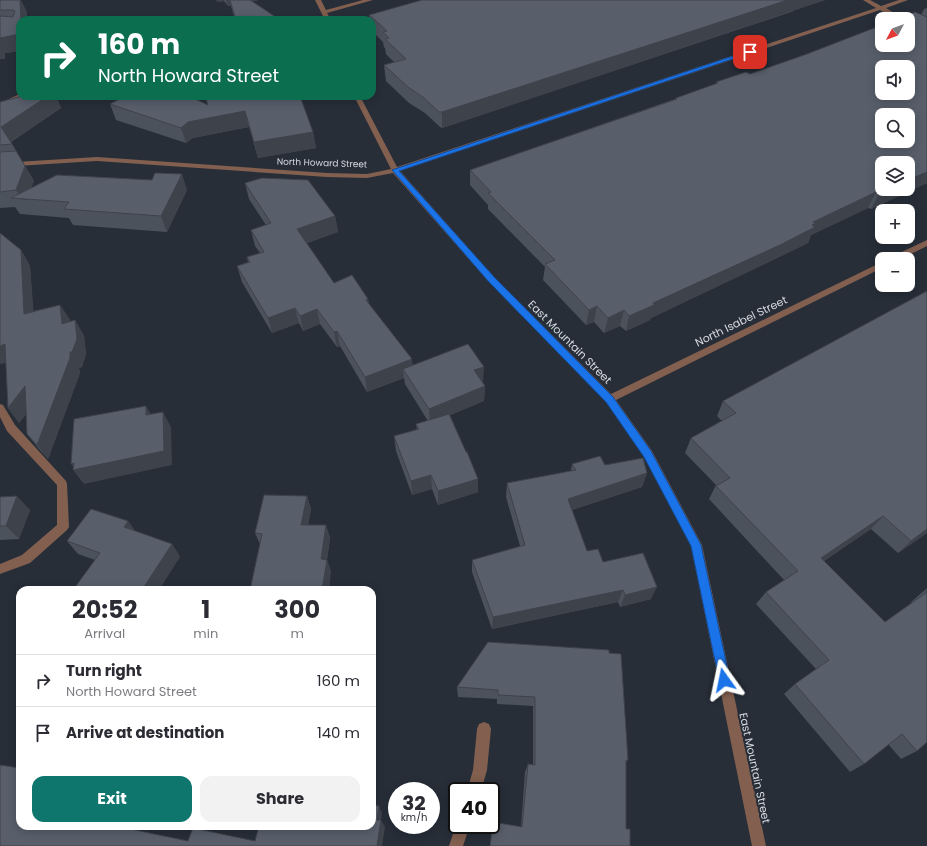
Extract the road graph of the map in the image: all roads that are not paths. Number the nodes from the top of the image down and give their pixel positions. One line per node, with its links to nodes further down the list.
1 (318, 0): 6 (street)
2 (370, 0): 6 (street)
3 (866, 0): 5 (street)
4 (905, 0): 5 (street, North Howard Street)
5 (880, 9): 7 (street); 13 (street, North Howard Street)
6 (325, 12): 8 (street)
7 (886, 12)
8 (326, 16)
9 (16, 98): 11 (street)
10 (359, 100): 13 (street, East Mountain Street)
11 (0, 105)
12 (0, 165): 13 (street, North Howard Street)
13 (395, 170): 17 (street, East Mountain Street)
14 (927, 243): 15 (street)
15 (908, 252)
16 (875, 268): 17 (street, North Isabel Street)
17 (610, 399): 24 (street, East Mountain Street)
18 (0, 408): 19 (street)
19 (0, 568)
20 (484, 729): 21 (street)
21 (477, 782)
22 (460, 834): 23 (street)
23 (456, 846)
24 (759, 846)

